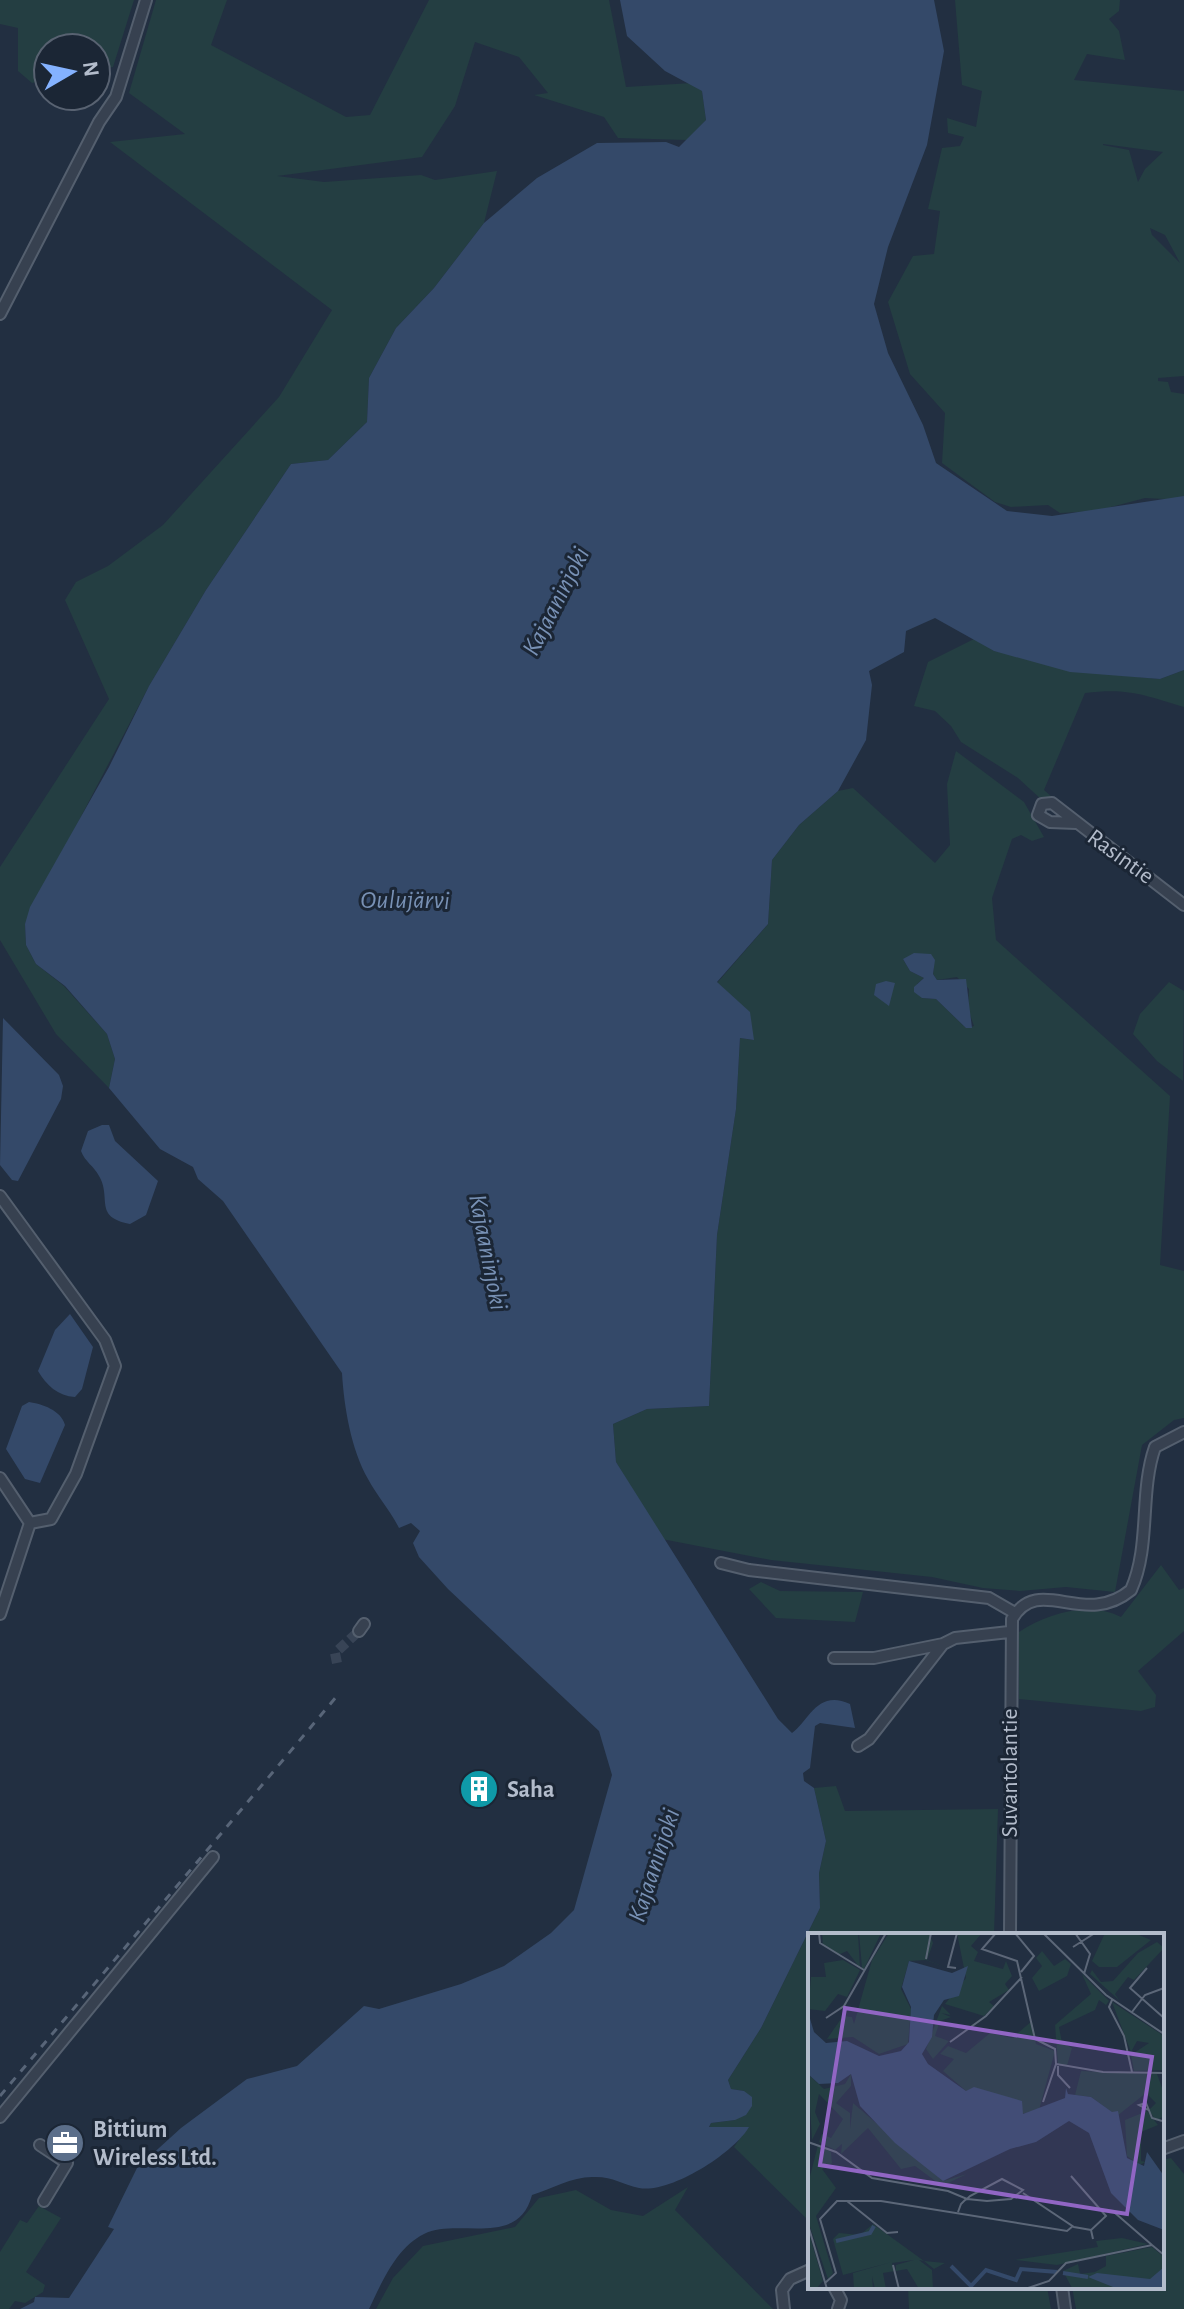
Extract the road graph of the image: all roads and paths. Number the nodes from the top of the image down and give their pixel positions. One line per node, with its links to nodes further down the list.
1 (146, 0): 2 (street)
2 (0, 314)
3 (1076, 823): 3 (street, Rasintie); 4 (street, Rasintie)
4 (1184, 905)
5 (0, 1196): 8 (street)
6 (1184, 1432): 10 (street)
7 (0, 1478): 8 (street)
8 (30, 1523): 11 (street)
9 (721, 1563): 10 (street)
10 (1015, 1613): 12 (street, Suvantolantie)
11 (0, 1614)
12 (1009, 1632): 13 (street); 17 (street, Suvantolantie)
13 (943, 1644): 14 (street); 15 (street)
14 (834, 1658)
15 (858, 1746)
16 (213, 1857): 18 (street)
17 (1010, 1933)
18 (0, 2117)
19 (40, 2145): 22 (street)
20 (1173, 2145): 21 (street)
21 (1184, 2156)
22 (44, 2201)
23 (808, 2271): 26 (street)
24 (835, 2289): 27 (street)
25 (1062, 2289): 28 (street)
26 (784, 2309)
27 (838, 2309)
28 (1065, 2309)

